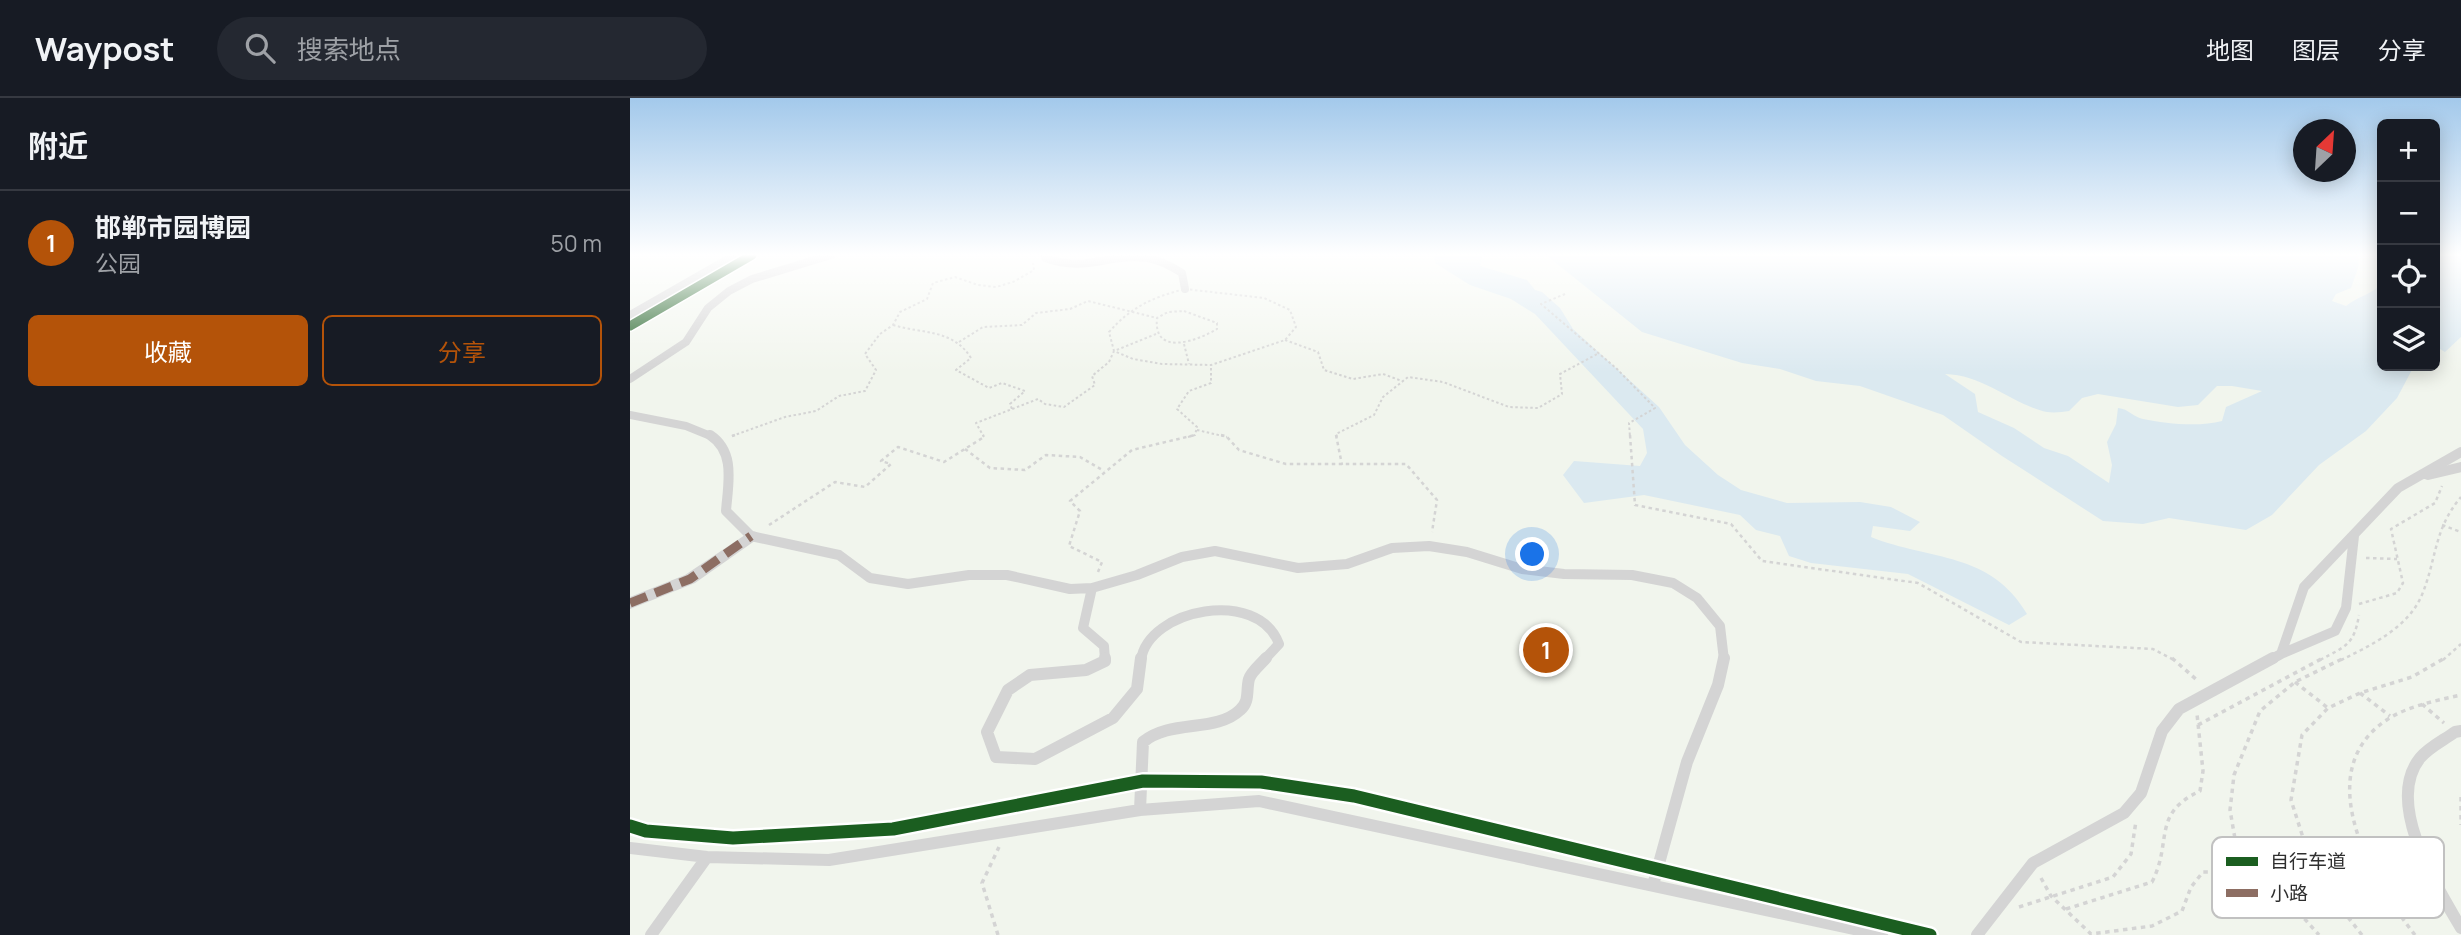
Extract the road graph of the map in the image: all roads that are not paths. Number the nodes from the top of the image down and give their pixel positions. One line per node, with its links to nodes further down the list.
1 (667, 294): 3 (lane)
2 (725, 294): 4 (lane)
3 (630, 315)
4 (630, 379)
5 (630, 415): 10 (lane)
6 (2461, 452): 8 (lane)
7 (2461, 467): 8 (lane)
8 (2418, 477): 9 (lane)
9 (2354, 535): 13 (lane); 13 (lane)
10 (751, 536): 11 (lane); 12 (street)
11 (1092, 589): 15 (lane); 19 (lane)
12 (630, 603)
13 (2281, 654): 24 (lane)
14 (2458, 732): 16 (lane)
15 (1140, 810): 18 (lane); 19 (lane)
16 (2415, 837)
17 (630, 848): 18 (lane)
18 (707, 857): 22 (lane)
19 (1653, 885): 23 (lane)
20 (2444, 900): 21 (lane)
21 (2461, 928)
22 (651, 935)
23 (1882, 935)
24 (1977, 935)

